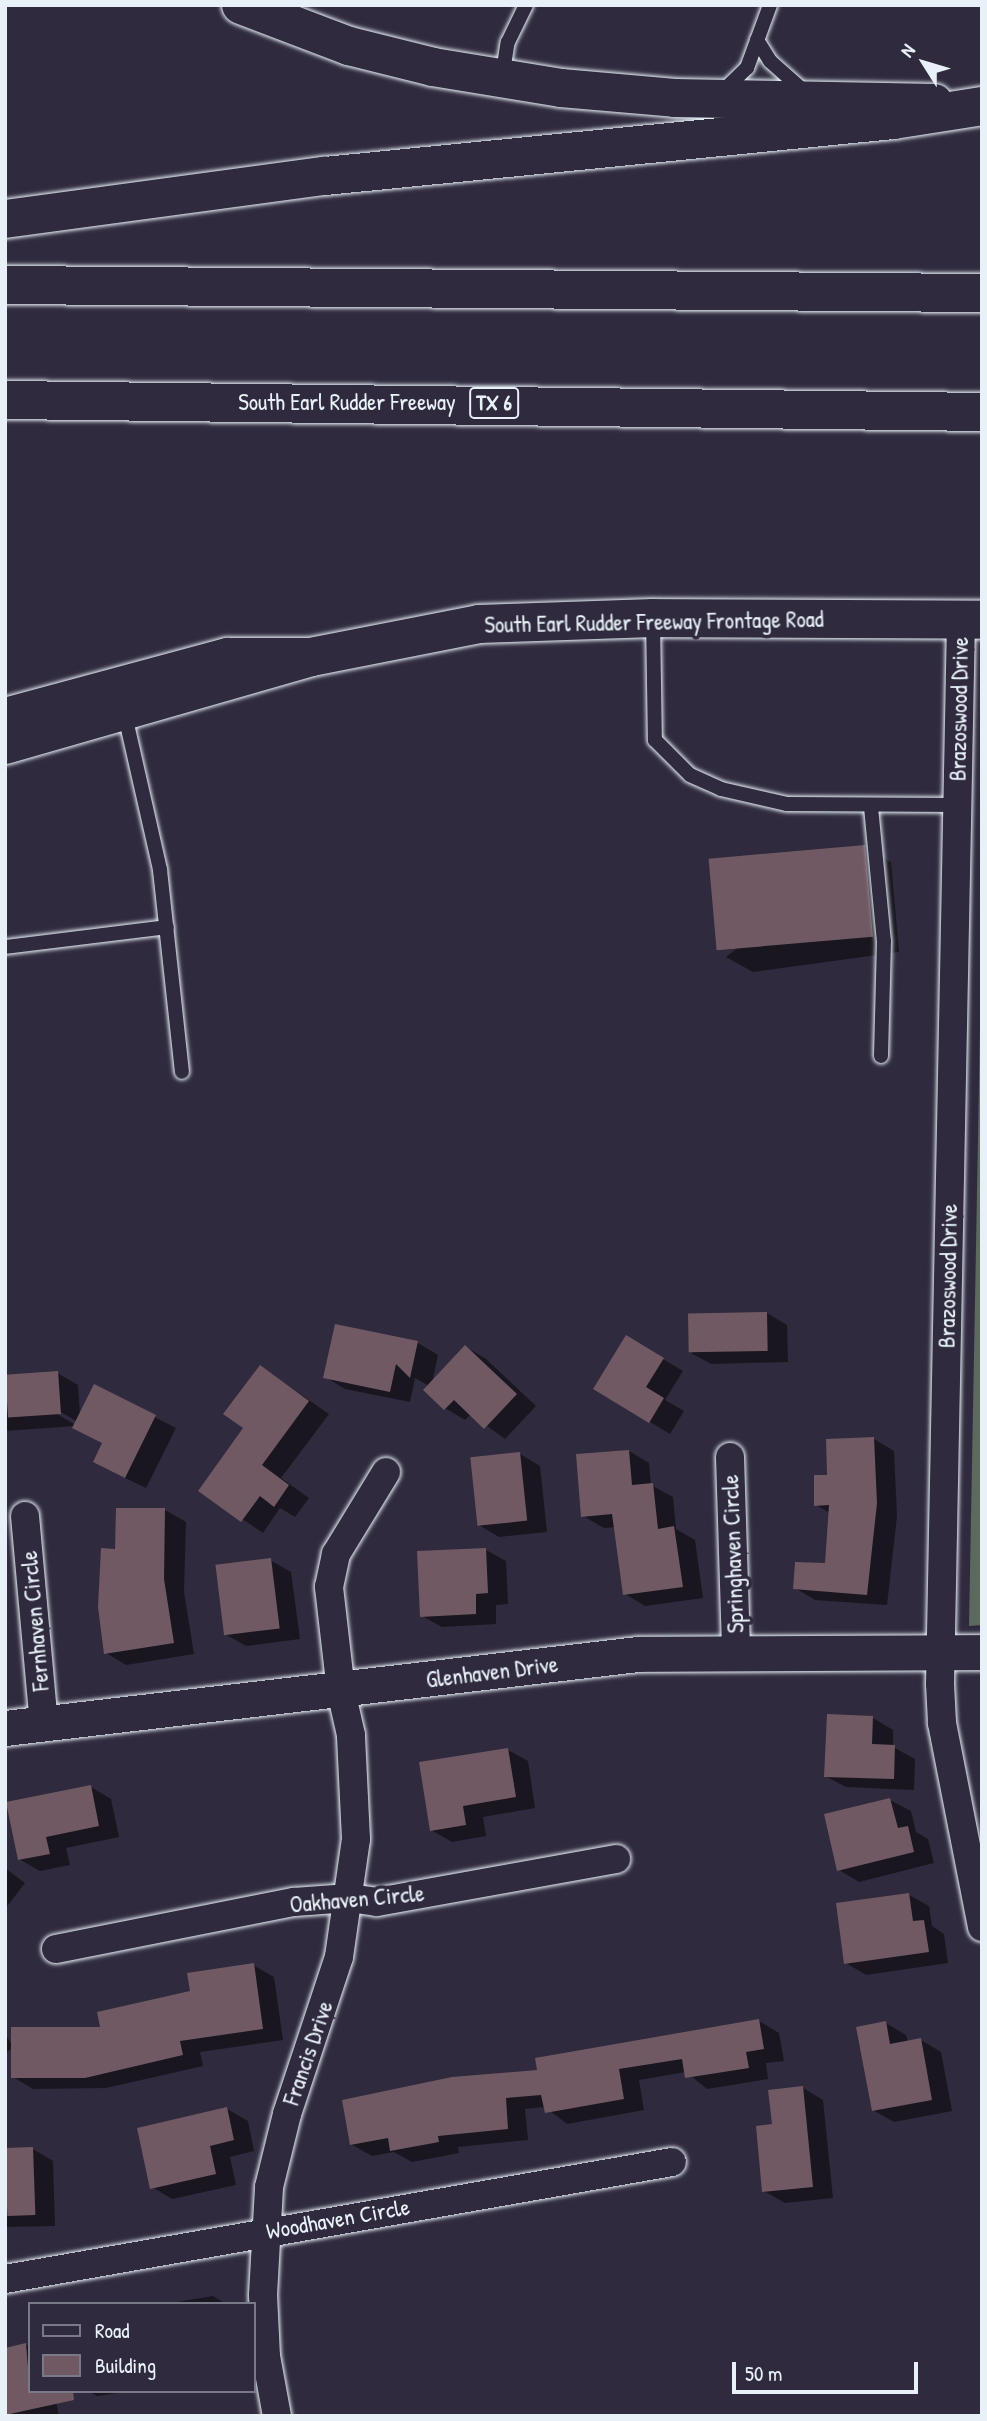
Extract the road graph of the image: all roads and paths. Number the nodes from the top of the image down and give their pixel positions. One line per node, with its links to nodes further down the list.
1 (241, 5): 5 (main road)
2 (526, 5): 5 (lane)
3 (771, 5): 4 (lane)
4 (757, 40): 6 (lane); 7 (lane)
5 (501, 80): 6 (main road)
6 (711, 99): 7 (main road)
7 (816, 100): 8 (main road)
8 (982, 105): 9 (main road)
9 (5, 219)
10 (5, 285): 11 (main road)
11 (982, 293)
12 (5, 400): 13 (main road, South Earl Rudder Freeway / TX 6)
13 (982, 412)
14 (653, 618): 15 (main road, South Earl Rudder Freeway Frontage Road); 16 (main road, South Earl Rudder Freeway Frontage Road); 21 (lane)
15 (971, 620): 20 (street, Brazoswood Drive)
16 (312, 657): 17 (main road, South Earl Rudder Freeway Frontage Road); 18 (main road)
17 (124, 709): 19 (main road, South Earl Rudder Freeway Frontage Road); 22 (lane)
18 (5, 717)
19 (5, 745)
20 (957, 805): 21 (lane); 31 (street, Brazoswood Drive)
21 (871, 807): 24 (lane)
22 (167, 927): 23 (lane); 25 (lane)
23 (5, 947)
24 (881, 1056)
25 (182, 1072)
26 (730, 1457): 29 (street, Springhaven Circle)
27 (386, 1472): 32 (street, Francis Drive)
28 (25, 1516): 33 (street, Fernhaven Circle)
29 (736, 1650): 31 (street, Glenhaven Drive); 32 (street, Glenhaven Drive)
30 (982, 1652): 31 (street, Glenhaven Drive)
31 (941, 1654): 37 (street, Brazoswood Drive)
32 (341, 1691): 33 (street, Glenhaven Drive); 36 (street, Francis Drive)
33 (44, 1726): 34 (street, Glenhaven Drive)
34 (5, 1728)
35 (616, 1859): 36 (street, Oakhaven Circle)
36 (349, 1898): 38 (street, Oakhaven Circle); 40 (street, Francis Drive)
37 (982, 1927)
38 (56, 1949)
39 (672, 2162): 40 (street, Woodhaven Circle)
40 (266, 2232): 41 (street, Woodhaven Circle); 42 (street, Francis Drive)
41 (5, 2279)
42 (277, 2416)

